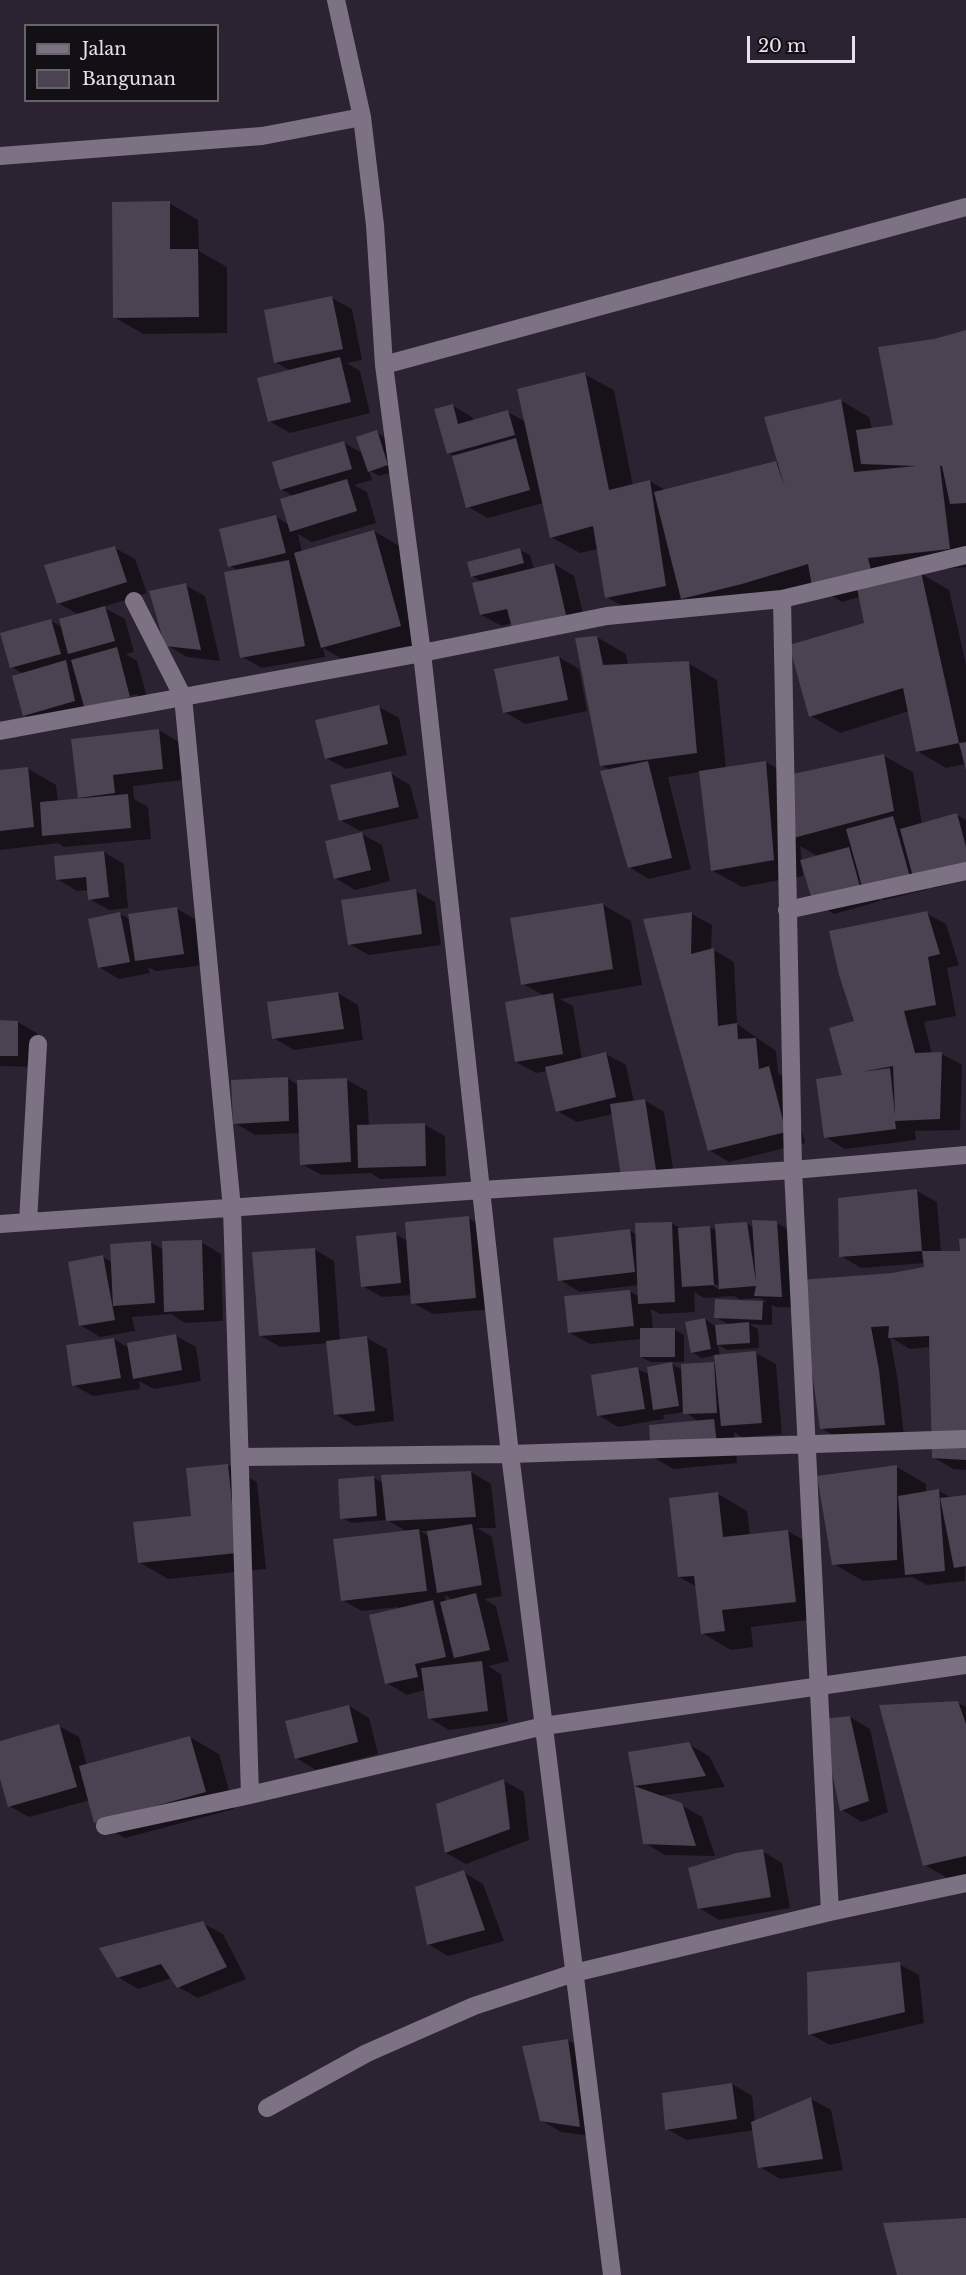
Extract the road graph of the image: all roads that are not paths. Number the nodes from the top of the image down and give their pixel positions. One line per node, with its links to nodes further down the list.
1 (336, 0): 2 (street)
2 (362, 117): 3 (street); 5 (street)
3 (0, 156)
4 (966, 207): 5 (street)
5 (384, 365): 9 (street)
6 (966, 555): 7 (street)
7 (782, 599): 9 (street); 13 (street)
8 (134, 601): 10 (street)
9 (422, 653): 10 (street); 17 (street)
10 (183, 697): 11 (street); 18 (street)
11 (0, 731)
12 (966, 871): 13 (street)
13 (788, 909): 16 (street)
14 (38, 1044): 19 (street)
15 (966, 1155): 16 (street)
16 (793, 1170): 17 (street); 22 (street)
17 (482, 1190): 18 (street); 23 (street)
18 (232, 1208): 19 (street); 24 (street)
19 (28, 1222): 20 (street)
20 (0, 1224)
21 (966, 1439): 22 (street)
22 (807, 1443): 23 (street); 26 (street)
23 (510, 1454): 24 (street); 27 (street)
24 (240, 1457): 28 (street)
25 (966, 1665): 26 (street)
26 (819, 1686): 27 (street); 31 (street)
27 (544, 1726): 28 (street); 32 (street)
28 (250, 1795): 29 (street)
29 (105, 1826)
30 (966, 1883): 31 (street)
31 (830, 1912): 32 (street)
32 (574, 1973): 33 (street); 34 (street)
33 (267, 2108)
34 (612, 2275)

